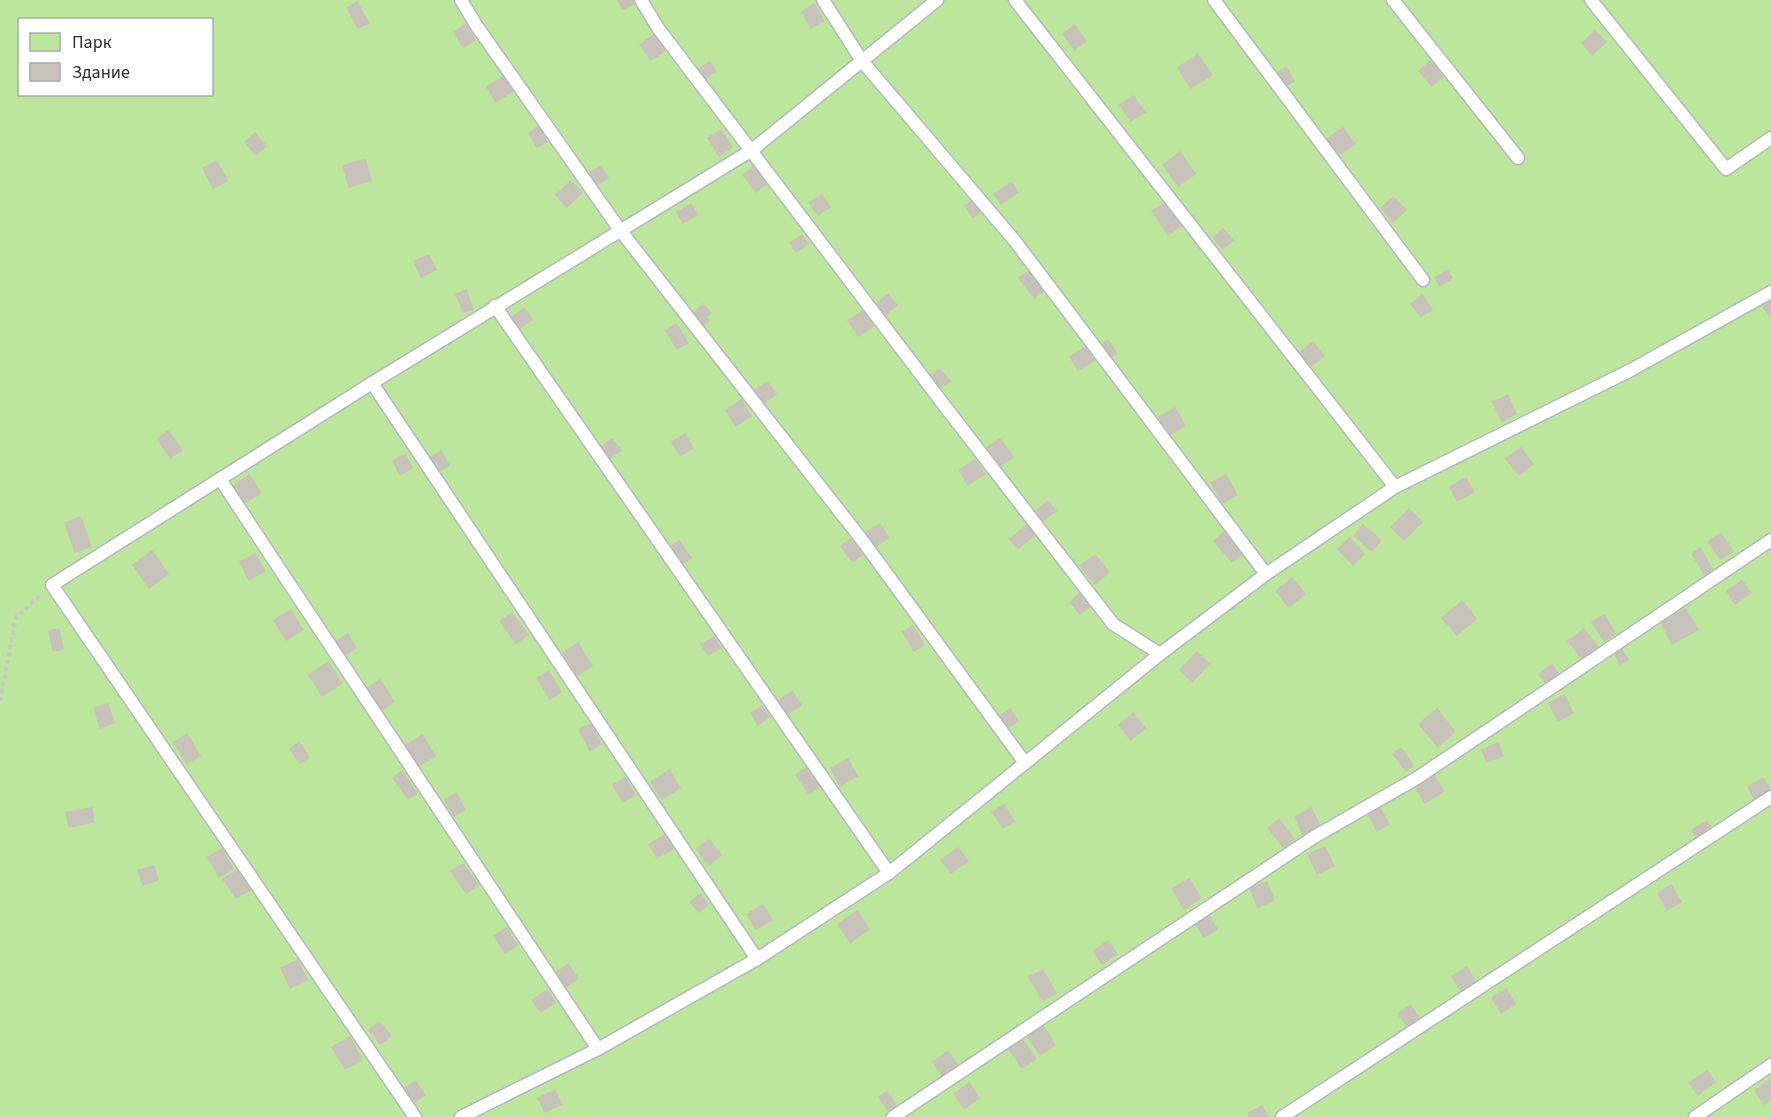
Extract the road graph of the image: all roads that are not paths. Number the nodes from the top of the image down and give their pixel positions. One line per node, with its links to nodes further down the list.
1 (461, 0): 13 (lane)
2 (641, 0): 11 (lane)
3 (823, 0): 9 (lane)
4 (937, 0): 9 (lane)
5 (1016, 0): 19 (lane)
6 (1214, 0): 14 (lane)
7 (1393, 0): 12 (lane)
8 (1591, 0): 10 (lane)
9 (862, 62): 11 (lane); 21 (lane)
10 (1771, 138)
11 (752, 150): 13 (lane); 22 (lane)
12 (1518, 158)
13 (620, 230): 16 (lane); 23 (lane)
14 (1423, 280)
15 (1771, 292): 19 (lane)
16 (495, 306): 17 (lane); 25 (lane)
17 (372, 383): 18 (lane); 26 (lane)
18 (220, 479): 27 (lane); 29 (lane)
19 (1395, 488): 21 (lane)
20 (1771, 540): 31 (lane)
21 (1266, 574): 22 (lane)
22 (1160, 654): 23 (lane)
23 (1026, 763): 25 (lane)
24 (1771, 797): 32 (lane)
25 (889, 873): 26 (lane)
26 (757, 958): 27 (lane)
27 (598, 1049): 30 (lane)
28 (1771, 1065): 33 (lane)
29 (415, 1117)
30 (461, 1117)
31 (893, 1117)
32 (1282, 1117)
33 (1695, 1117)

